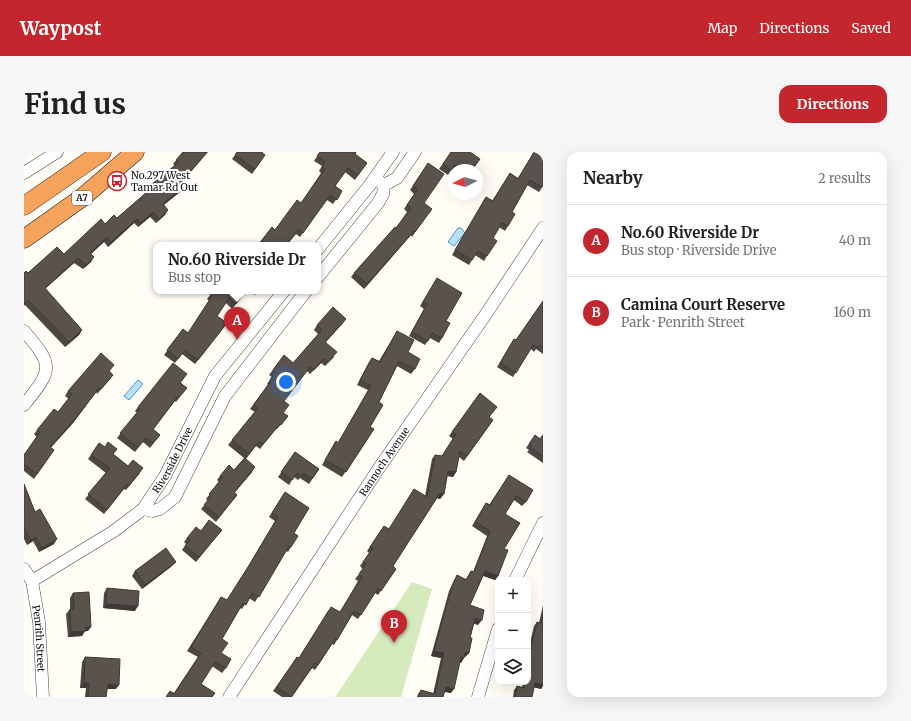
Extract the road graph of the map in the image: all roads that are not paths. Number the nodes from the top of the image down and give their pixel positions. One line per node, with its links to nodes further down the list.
1 (57, 152): 6 (street)
2 (102, 152): 8 (highway, A7)
3 (135, 152): 10 (highway, A7)
4 (393, 152): 7 (street)
5 (415, 152): 7 (street)
6 (24, 173)
7 (380, 181): 11 (street); 12 (street)
8 (24, 206)
9 (543, 228): 24 (street, Rannoch Avenue)
10 (24, 239)
11 (321, 246)
12 (321, 273)
13 (282, 294): 17 (street, Riverside Drive)
14 (304, 294): 17 (street)
15 (24, 331): 16 (street)
16 (24, 405)
17 (143, 509): 21 (street, Riverside Drive)
18 (543, 523): 20 (street)
19 (24, 569): 21 (street)
20 (516, 577)
21 (32, 581): 23 (street, Penrith Street)
22 (495, 639): 25 (street)
23 (43, 697)
24 (229, 697)
25 (478, 697)

